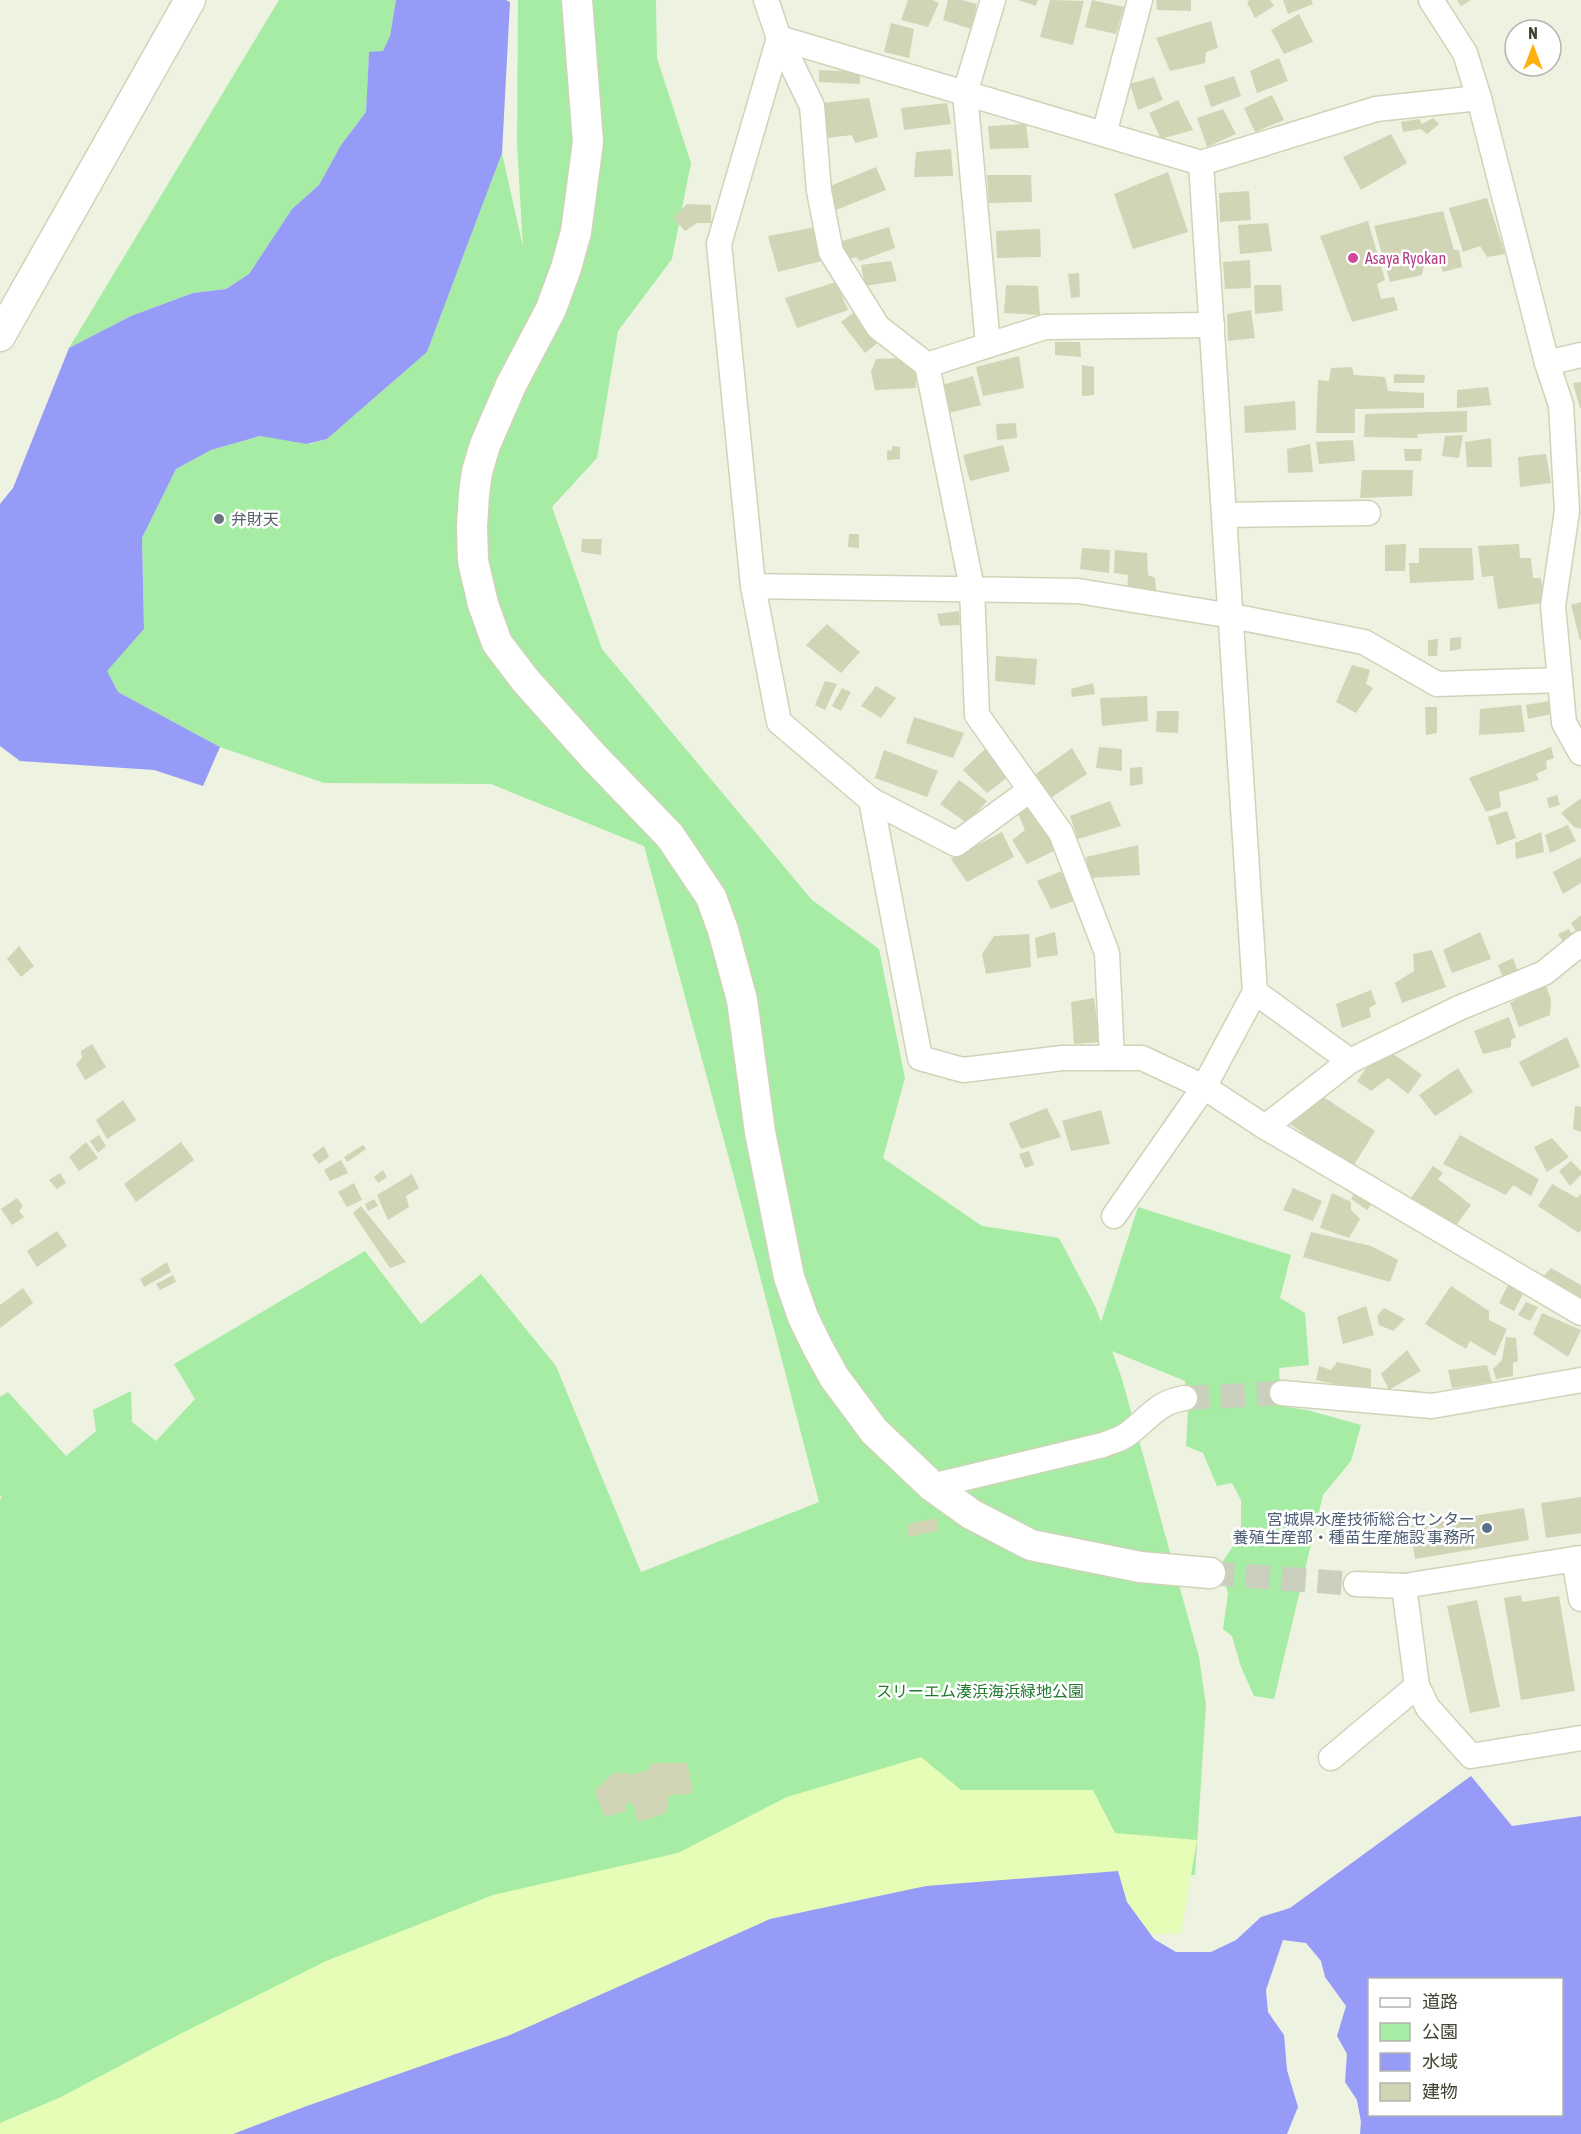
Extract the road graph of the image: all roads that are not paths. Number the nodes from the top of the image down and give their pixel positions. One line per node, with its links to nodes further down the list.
1 (190, 0): 13 (street)
2 (577, 0): 38 (street)
3 (766, 0): 7 (street)
4 (993, 0): 8 (street)
5 (1140, 0): 10 (street)
6 (1431, 0): 9 (street)
7 (779, 38): 8 (street); 17 (street); 20 (street)
8 (965, 93): 10 (street); 14 (street)
9 (1479, 98): 11 (street); 16 (street)
10 (1104, 134): 11 (street)
11 (1201, 163): 12 (street)
12 (1212, 325): 14 (street); 19 (street)
13 (0, 336)
14 (988, 345): 17 (street)
15 (1581, 355): 16 (street)
16 (1547, 363): 23 (street)
17 (927, 365): 21 (street)
18 (1368, 513): 19 (street)
19 (1225, 515): 22 (street)
20 (753, 586): 21 (street); 26 (street)
21 (972, 588): 22 (street); 25 (street)
22 (1232, 616): 23 (street); 28 (street)
23 (1560, 680): 24 (street)
24 (1581, 753)
25 (1030, 790): 26 (street); 29 (street)
26 (871, 800): 29 (street)
27 (1581, 943): 30 (street)
28 (1256, 992): 30 (street); 31 (street)
29 (1112, 1058): 31 (street)
30 (1350, 1061): 32 (street)
31 (1203, 1087): 32 (street); 33 (street)
32 (1265, 1127): 34 (street)
33 (1114, 1216)
34 (1581, 1313)
35 (1581, 1380): 36 (street)
36 (1282, 1393)
37 (1185, 1398): 38 (street)
38 (932, 1486): 40 (street)
39 (1578, 1559): 42 (street); 43 (street)
40 (1210, 1573)
41 (1356, 1584): 42 (street)
42 (1404, 1586): 44 (street)
43 (1581, 1599)
44 (1417, 1686): 45 (street); 46 (street)
45 (1581, 1738)
46 (1331, 1758)

